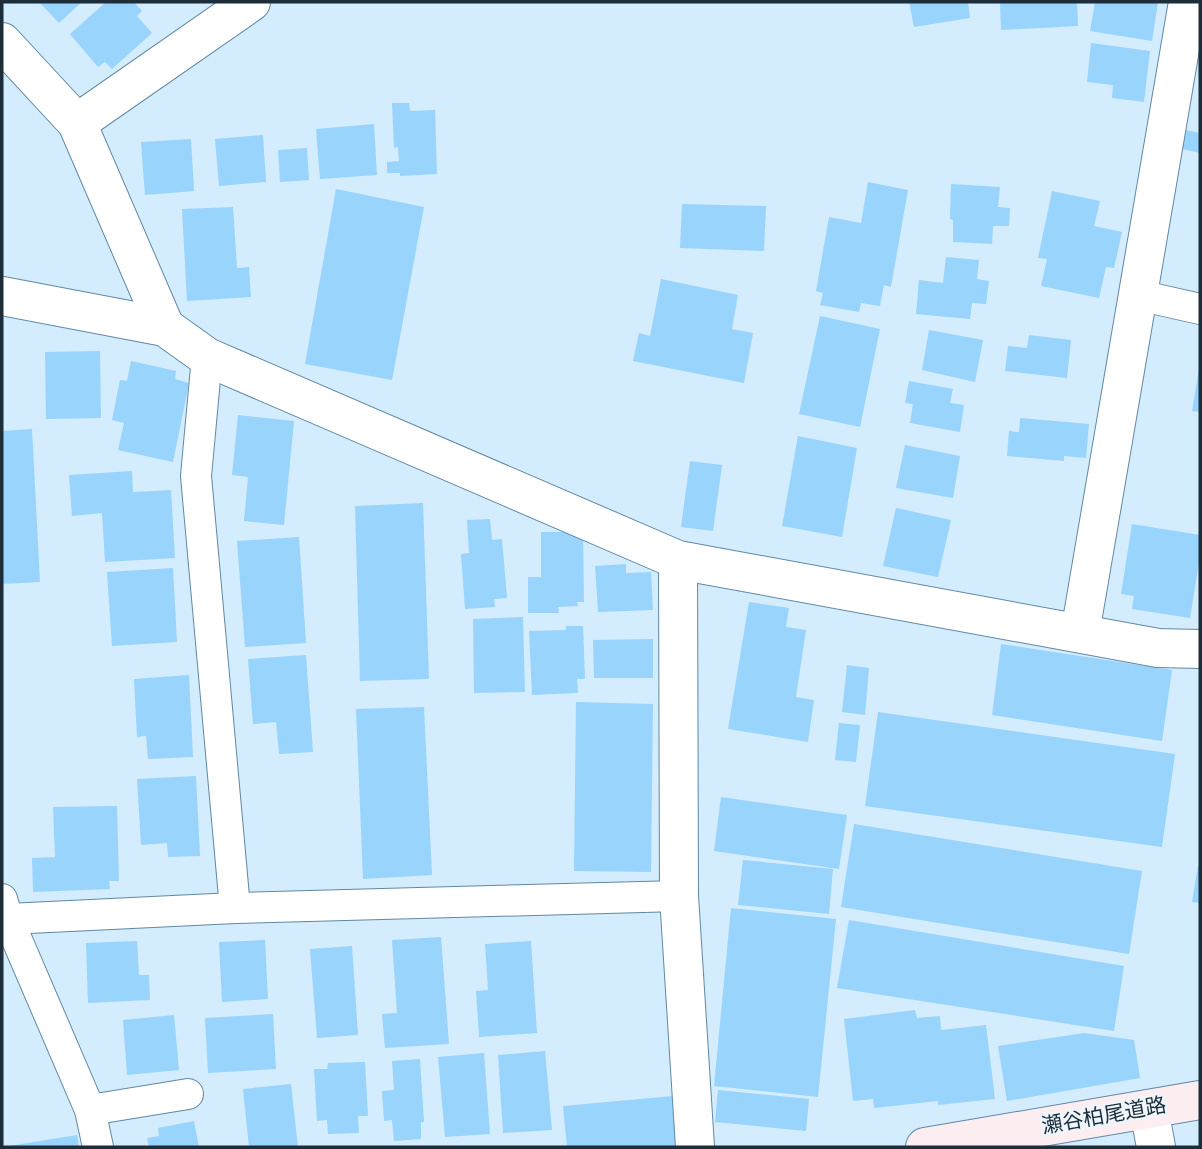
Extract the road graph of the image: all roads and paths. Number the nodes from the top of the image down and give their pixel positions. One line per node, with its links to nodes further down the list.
1 (251, 2): 4 (street)
2 (1188, 2): 5 (street)
3 (2, 42): 4 (street)
4 (77, 123): 8 (street)
5 (1138, 295): 7 (lane); 11 (street)
6 (2, 296): 8 (street)
7 (1200, 309)
8 (165, 327): 9 (street)
9 (207, 357): 10 (street); 14 (lane)
10 (678, 561): 11 (street); 13 (street)
11 (1080, 633): 12 (street)
12 (1200, 649)
13 (679, 896): 14 (lane); 21 (street)
14 (235, 908): 15 (lane)
15 (5, 909): 19 (lane)
16 (188, 1094): 19 (lane)
17 (1200, 1100): 18 (main road, 瀬谷柏尾道路)
18 (1149, 1109): 22 (main road, 瀬谷柏尾道路); 23 (street)
19 (90, 1110): 20 (lane)
20 (98, 1147)
21 (695, 1147)
22 (925, 1147)
23 (1156, 1147)

